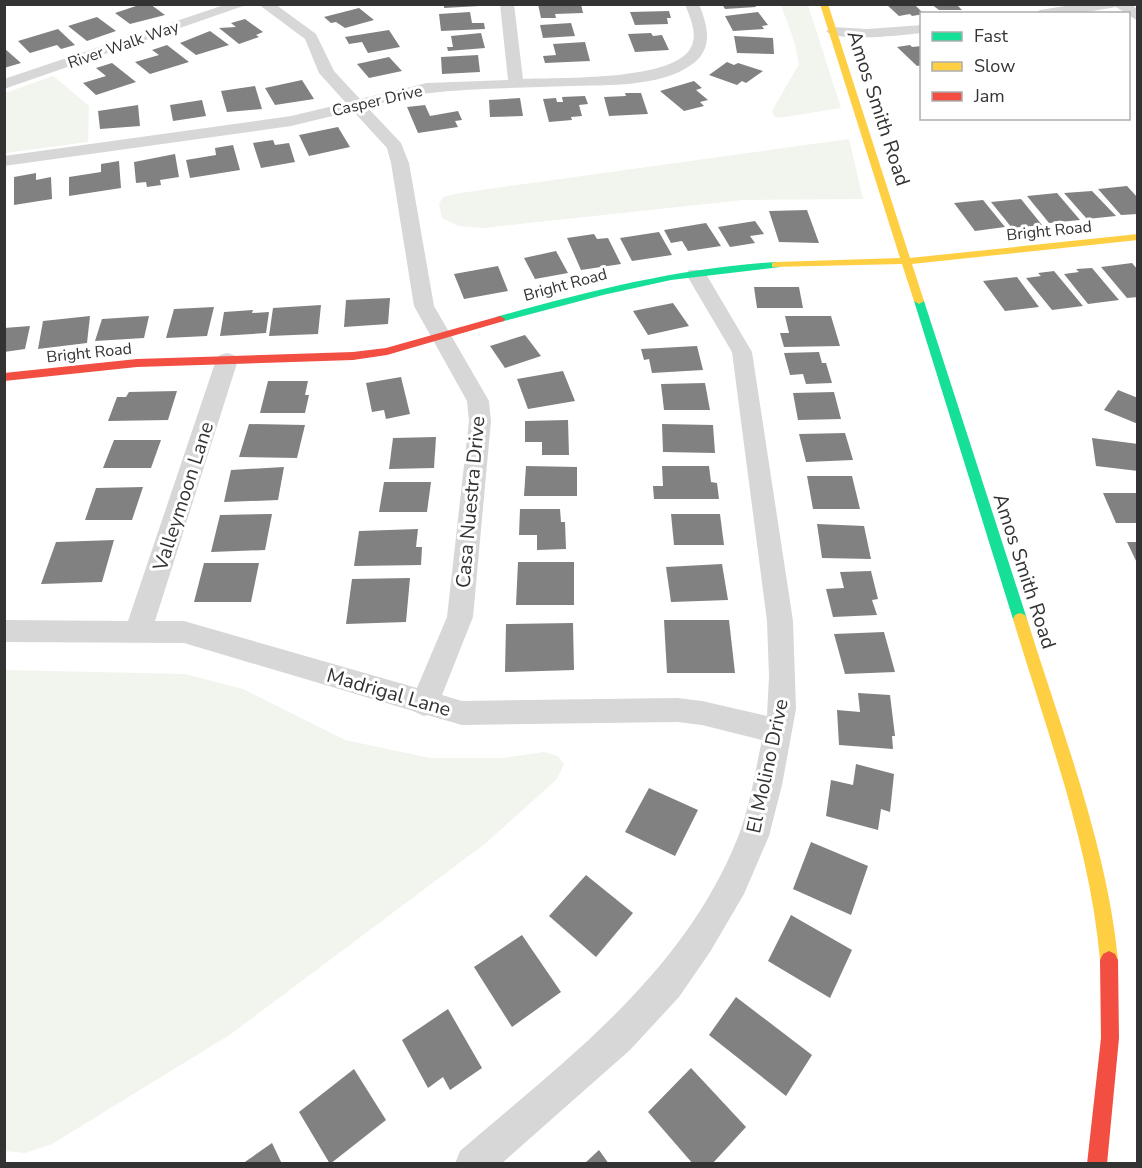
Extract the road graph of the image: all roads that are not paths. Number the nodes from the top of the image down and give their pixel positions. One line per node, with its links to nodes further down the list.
1 (242, 4): 12 (street, River Walk Way)
2 (265, 4): 14 (street, Casa Nuestra Drive)
3 (507, 4): 13 (street)
4 (692, 4): 13 (street, Casper Drive)
5 (824, 4): 11 (street, Amos Smith Road)
6 (1113, 4): 8 (street)
7 (1122, 4): 9 (street)
8 (1055, 12)
9 (1137, 16)
10 (920, 29): 11 (street)
11 (833, 31): 17 (street, Amos Smith Road)
12 (4, 84)
13 (516, 84): 14 (street, Casper Drive)
14 (355, 104): 15 (street, Casper Drive); 19 (street, Casa Nuestra Drive)
15 (4, 161)
16 (1137, 237): 17 (street, Bright Road)
17 (907, 261): 18 (street, Bright Road); 27 (street, Amos Smith Road)
18 (696, 274): 19 (street, Bright Road); 25 (street, El Molino Drive)
19 (441, 336): 20 (street, Bright Road); 24 (street, Casa Nuestra Drive)
20 (227, 360): 21 (street, Bright Road); 23 (street, Valleymoon Lane)
21 (4, 377)
22 (4, 631): 23 (street, Madrigal Lane)
23 (138, 632): 24 (street, Madrigal Lane)
24 (424, 704): 25 (street, Madrigal Lane)
25 (777, 731): 26 (street, El Molino Drive)
26 (473, 1164)
27 (1097, 1164)

